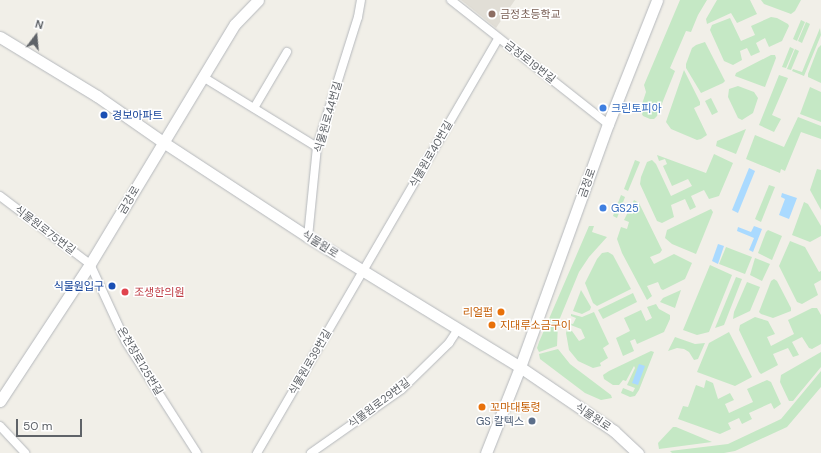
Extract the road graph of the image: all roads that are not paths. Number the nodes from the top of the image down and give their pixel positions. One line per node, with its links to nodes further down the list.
1 (258, 0): 8 (main road, 금강로)
2 (361, 0): 12 (street, 식물원로44번길)
3 (451, 0): 6 (street, 금정로19번길)
4 (657, 0): 10 (main road, 금정로)
5 (0, 37): 11 (main road, 식물원로)
6 (499, 38): 10 (street, 금정로19번길); 16 (street, 식물원로40번길)
7 (287, 52): 9 (street)
8 (203, 76): 9 (street); 11 (main road, 금강로)
9 (254, 108): 12 (street)
10 (608, 124): 18 (main road, 금정로)
11 (163, 142): 14 (main road, 식물원로); 15 (main road, 금강로)
12 (317, 147): 14 (street, 식물원로44번길)
13 (0, 196): 15 (street, 식물원로75번길)
14 (308, 237): 16 (main road, 식물원로)
15 (90, 264): 19 (main road, 금강로); 23 (street, 온천장로125번길)
16 (362, 271): 17 (main road, 식물원로); 24 (street, 식물원로39번길)
17 (458, 329): 18 (main road, 식물원로); 25 (street, 식물원로29번길)
18 (520, 367): 21 (main road, 식물원로); 26 (main road, 금정로)
19 (0, 400)
20 (0, 426): 22 (street)
21 (614, 431): 27 (main road); 28 (main road, 식물원로)
22 (25, 453)
23 (197, 453)
24 (257, 453)
25 (311, 453)
26 (486, 453)
27 (632, 453)
28 (638, 453)

